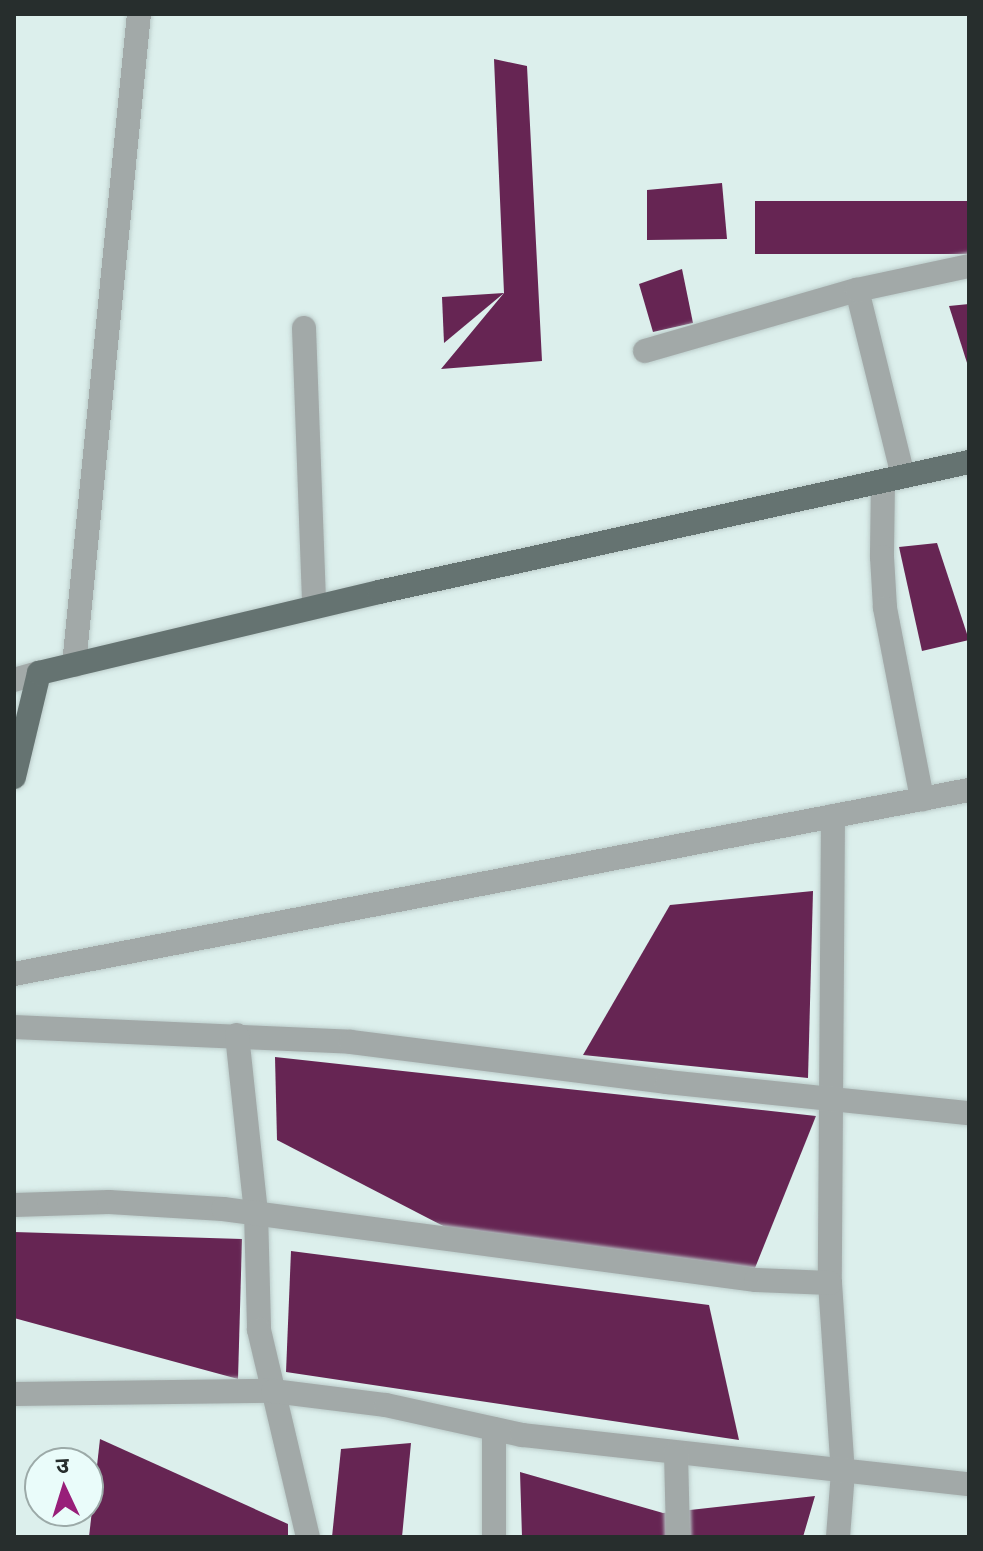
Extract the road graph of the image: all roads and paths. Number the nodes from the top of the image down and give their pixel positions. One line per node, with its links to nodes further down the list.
1 (139, 14): 9 (street)
2 (969, 266): 3 (street)
3 (857, 290): 5 (street); 7 (street)
4 (304, 328): 8 (street)
5 (645, 351)
6 (969, 462): 7 (main road)
7 (893, 479): 8 (main road); 14 (street)
8 (314, 607): 9 (main road)
9 (74, 665): 10 (main road)
10 (39, 673): 11 (street); 12 (main road)
11 (14, 680)
12 (14, 777)
13 (969, 790): 14 (street)
14 (922, 799): 15 (street)
15 (833, 816): 16 (street); 19 (street)
16 (14, 974)
17 (14, 1027): 18 (street)
18 (237, 1035): 19 (street); 22 (street)
19 (831, 1098): 20 (street); 23 (street)
20 (969, 1113)
21 (14, 1205): 22 (street)
22 (256, 1212): 23 (street); 24 (street)
23 (830, 1283): 28 (street)
24 (273, 1391): 25 (street); 26 (street); 30 (street)
25 (14, 1394)
26 (494, 1429): 27 (street); 31 (street)
27 (676, 1453): 28 (street); 32 (street)
28 (843, 1472): 29 (street); 33 (street)
29 (969, 1484)
30 (308, 1537)
31 (494, 1537)
32 (678, 1537)
33 (838, 1537)

